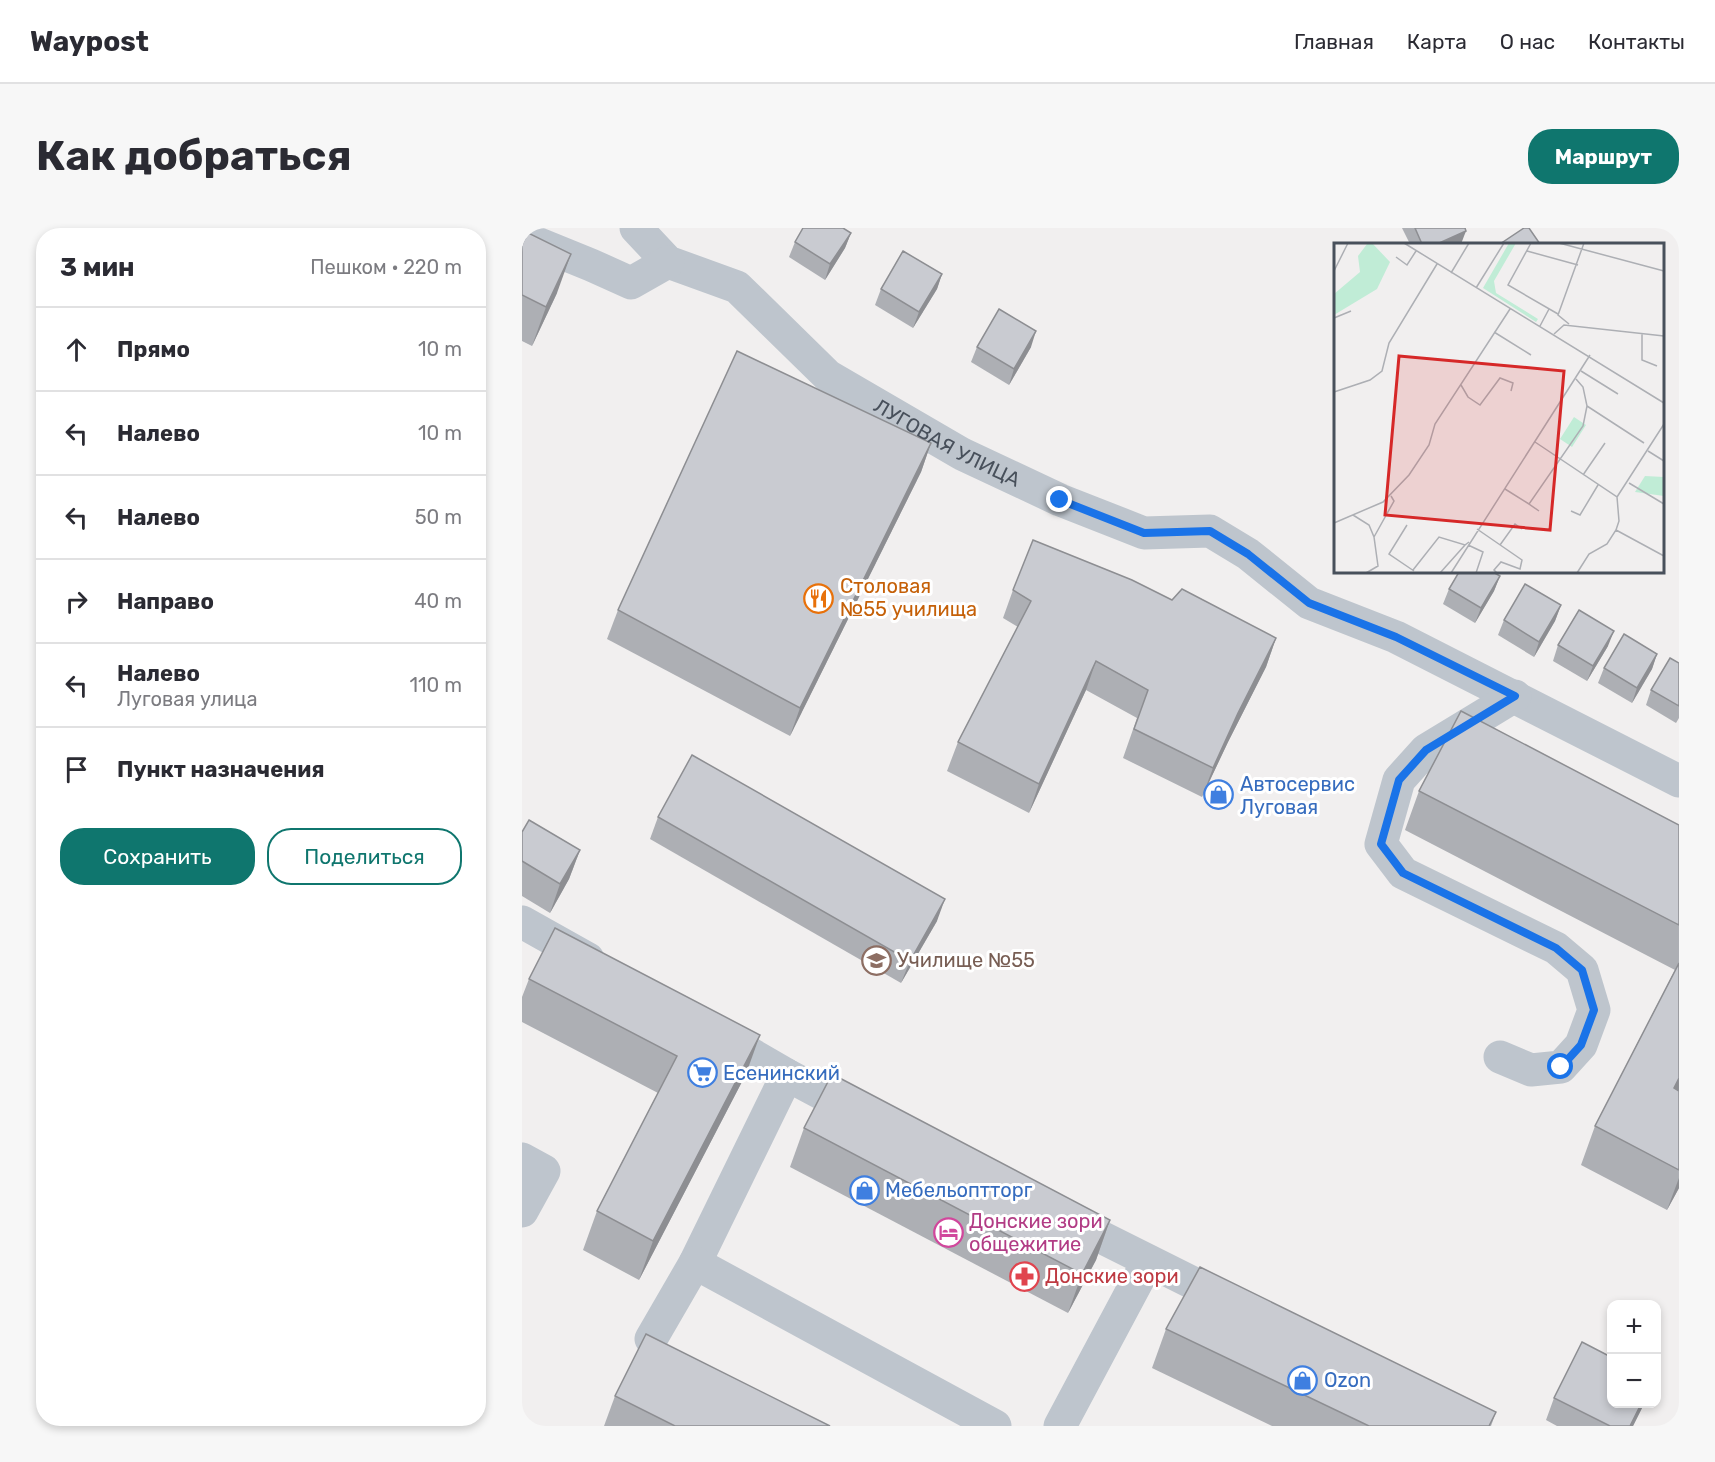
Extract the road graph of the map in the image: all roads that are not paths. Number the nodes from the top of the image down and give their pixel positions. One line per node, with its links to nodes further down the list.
1 (636, 228): 3 (street, ЛУГОВАЯ УЛИЦА)
2 (522, 237): 3 (street)
3 (668, 262): 4 (street, ЛУГОВАЯ УЛИЦА)
4 (1515, 696): 5 (street, ЛУГОВАЯ УЛИЦА); 9 (street)
5 (1679, 781)
6 (522, 922): 7 (street)
7 (618, 976)
8 (687, 1017): 10 (street)
9 (1500, 1057)
10 (787, 1075): 11 (street); 16 (street)
11 (887, 1128)
12 (522, 1159): 14 (street)
13 (1033, 1202): 15 (street)
14 (522, 1211)
15 (1148, 1261): 17 (street); 20 (street)
16 (695, 1263): 18 (street); 19 (street)
17 (1252, 1313)
18 (651, 1339)
19 (995, 1426)
20 (1060, 1426)

